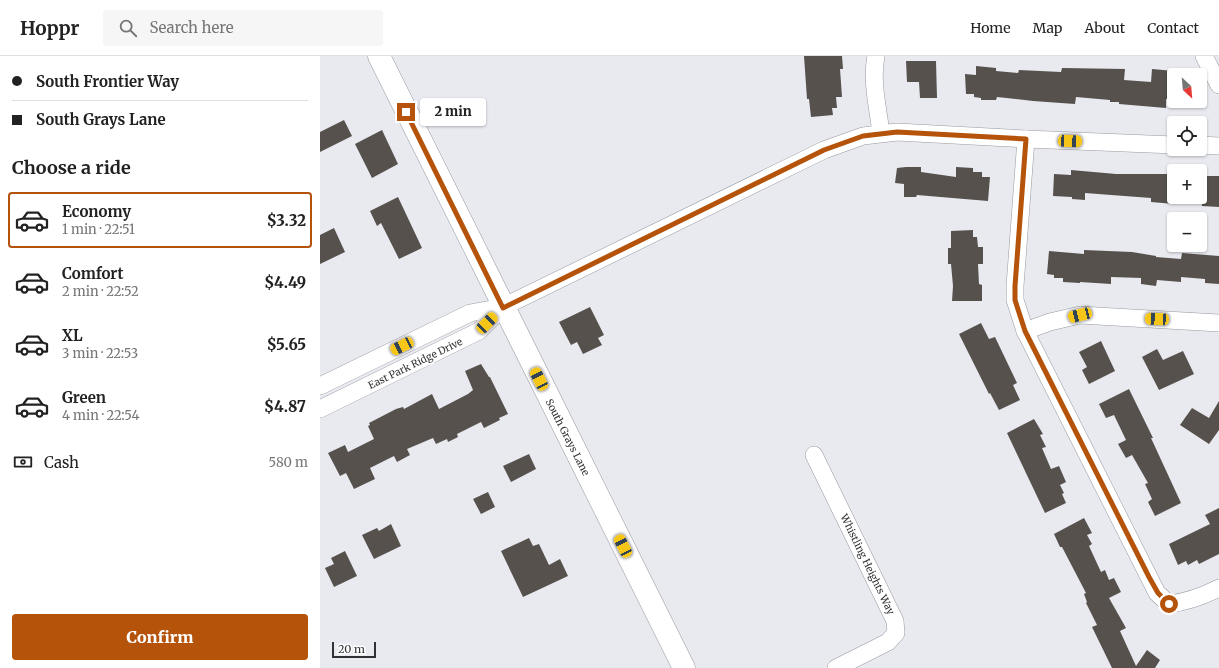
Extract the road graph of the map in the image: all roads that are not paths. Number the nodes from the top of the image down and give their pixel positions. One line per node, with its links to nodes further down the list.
1 (379, 56): 10 (street, South Grays Lane)
2 (876, 56): 5 (street)
3 (1204, 56): 4 (street)
4 (1219, 85)
5 (881, 133): 6 (street, East Park Ridge Drive); 10 (street, East Park Ridge Drive)
6 (1026, 139): 7 (street, East Park Ridge Drive); 12 (street)
7 (1167, 144)
8 (1207, 145): 9 (street)
9 (1219, 146)
10 (503, 308): 13 (street, East Park Ridge Drive); 14 (street, East Park Ridge Drive); 17 (street, South Grays Lane)
11 (1219, 323): 12 (street)
12 (1025, 331): 16 (street)
13 (320, 386)
14 (320, 409)
15 (814, 455): 18 (street, Whistling Heights Way)
16 (1219, 588)
17 (684, 668)
18 (836, 668)

